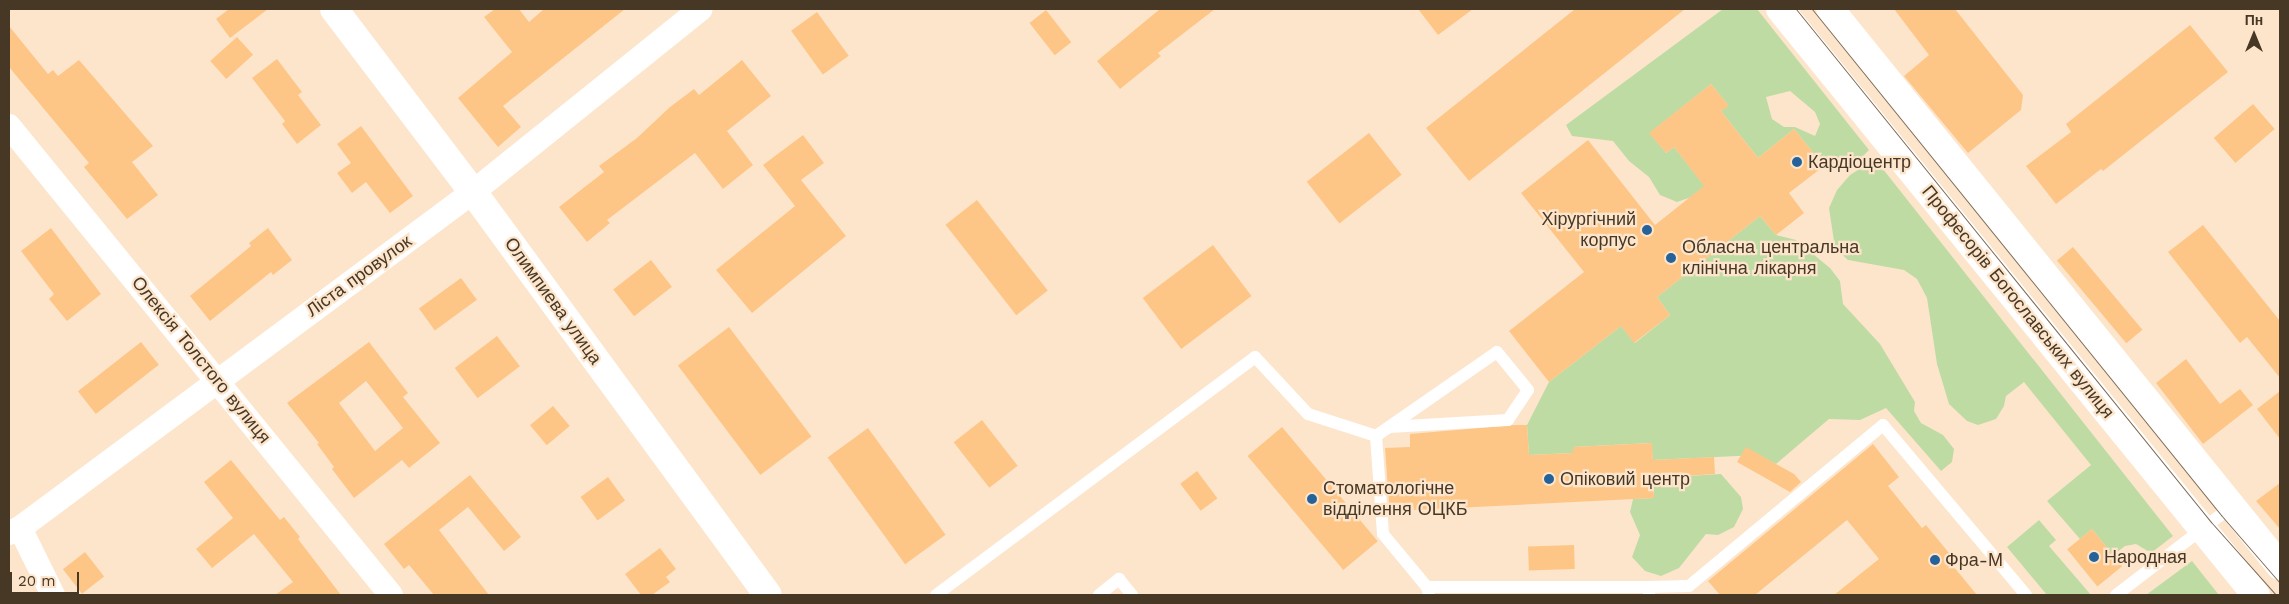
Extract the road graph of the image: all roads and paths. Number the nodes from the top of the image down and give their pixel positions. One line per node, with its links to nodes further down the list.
1 (334, 9): 6 (street, Олимпиева улица)
2 (701, 9): 6 (street, Ліста провулок)
3 (1780, 9): 11 (street, Професорів Богославських вулиця)
4 (1830, 9): 10 (street, Професорів Богославських вулиця)
5 (9, 126): 7 (street, Олексія Толстого вулиця)
6 (473, 192): 7 (street, Ліста провулок); 18 (street, Олимпиева улица)
7 (218, 379): 12 (street, Ліста провулок); 17 (street, Олексія Толстого вулиця)
8 (1389, 427): 8 (lane); 9 (lane)
9 (1376, 436): 14 (lane); 19 (lane)
10 (2231, 507): 11 (lane); 13 (street, Професорів Богославських вулиця)
11 (2201, 529): 23 (lane); 24 (street, Професорів Богославських вулиця)
12 (14, 531): 16 (street)
13 (2280, 566)
14 (1428, 591): 15 (lane)
15 (1649, 591): 22 (lane)
16 (53, 595)
17 (391, 595)
18 (768, 595)
19 (936, 595)
20 (1098, 595): 21 (lane)
21 (1132, 595)
22 (2026, 595)
23 (2116, 595)
24 (2256, 595)

